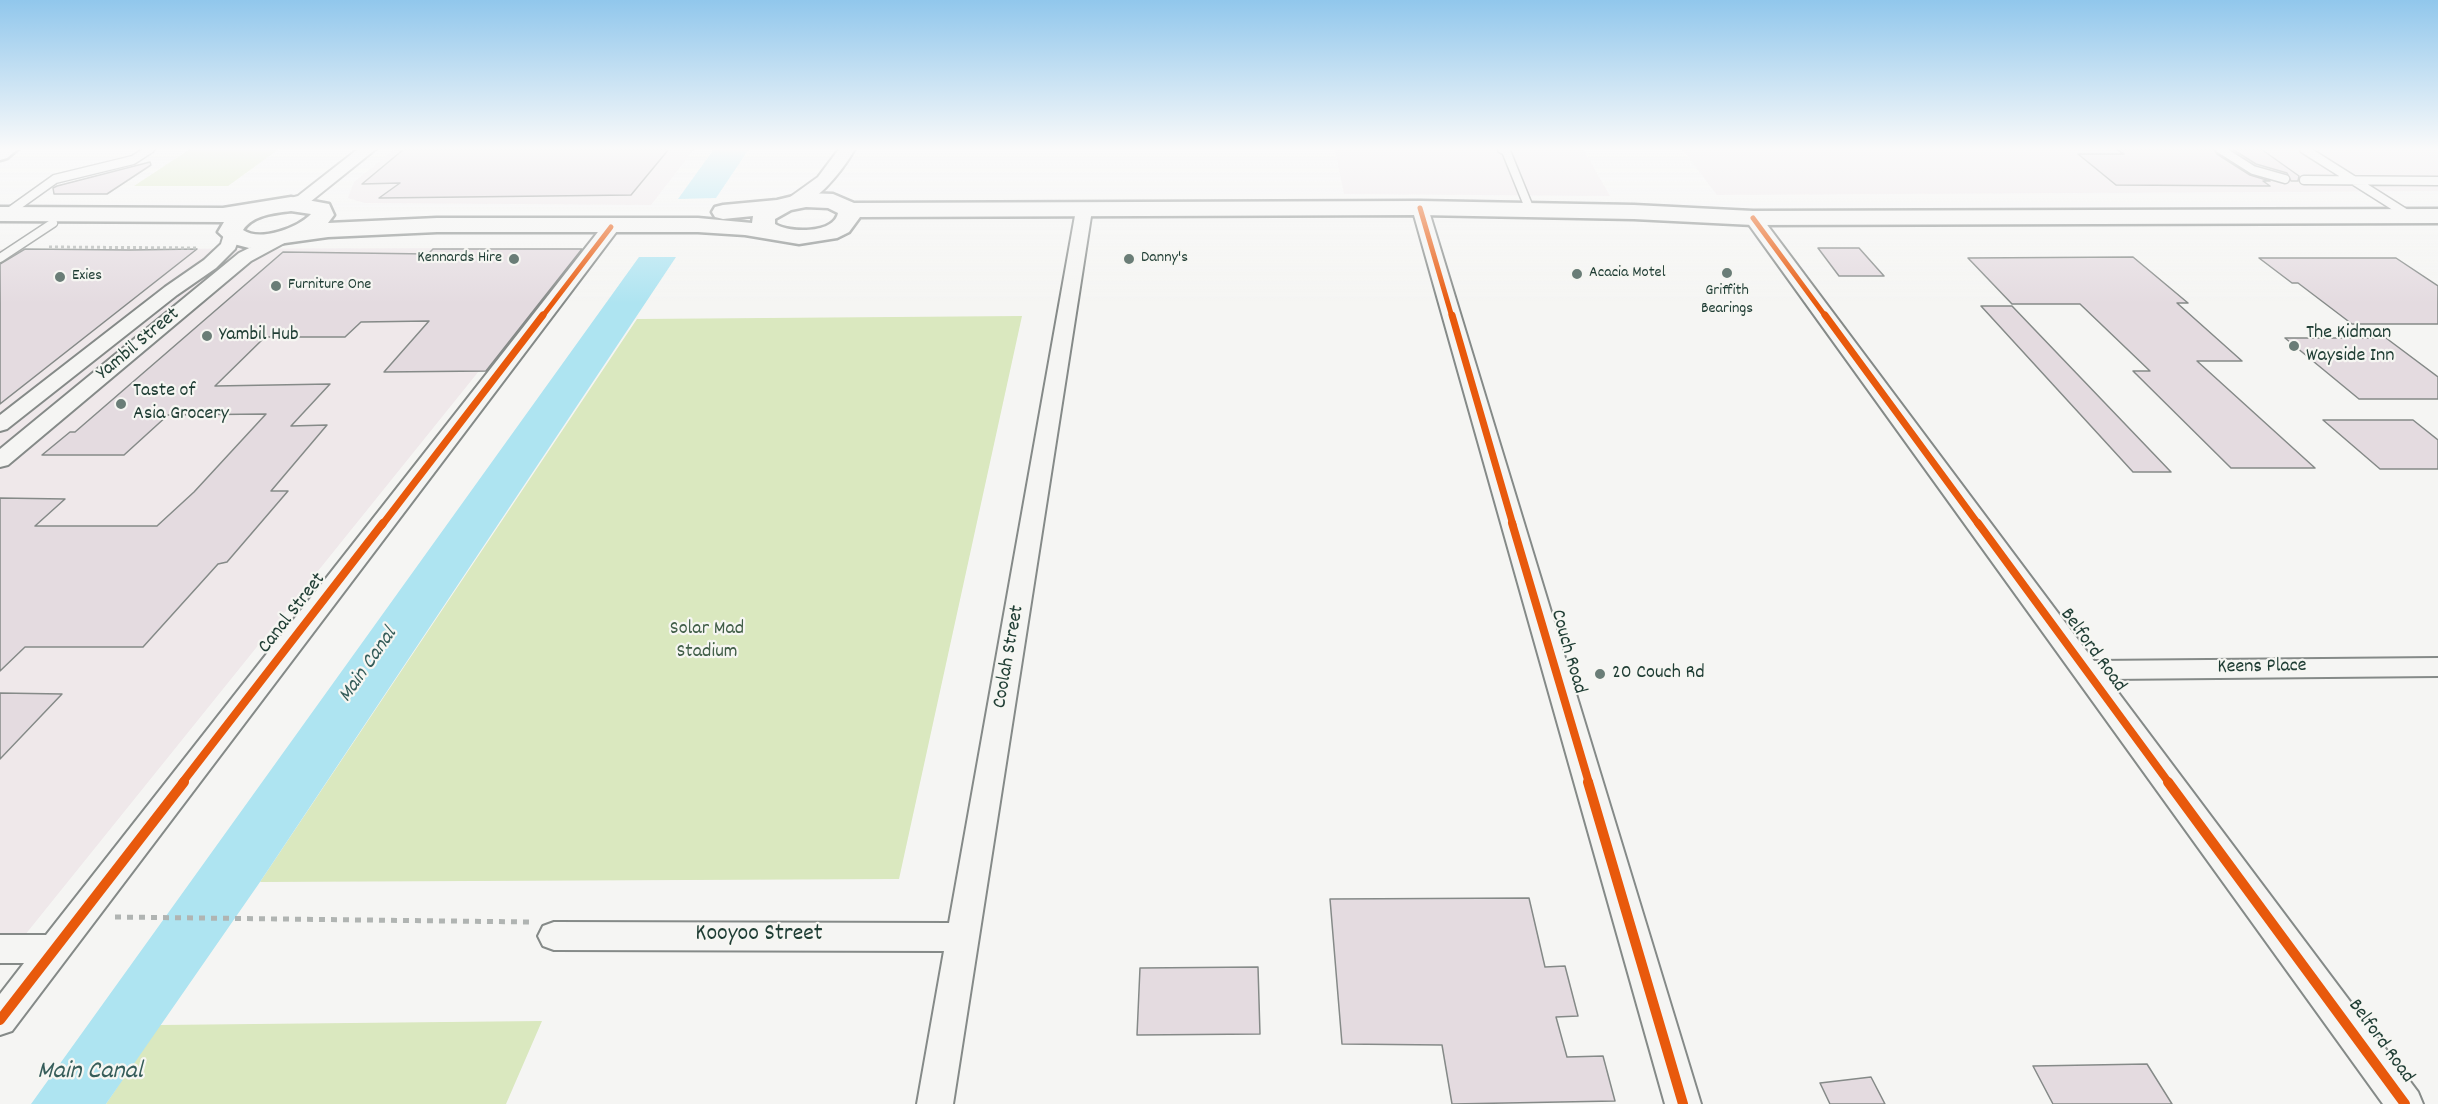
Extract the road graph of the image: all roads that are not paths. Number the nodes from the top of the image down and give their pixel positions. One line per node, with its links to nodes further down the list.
1 (25, 201): 15 (lane)
2 (302, 201): 9 (street)
3 (328, 201): 11 (street)
4 (796, 201): 8 (street)
5 (841, 201): 10 (street)
6 (1526, 201): 12 (lane)
7 (2385, 201): 13 (lane)
8 (785, 205): 10 (main road); 19 (main road); 24 (main road)
9 (277, 206): 11 (main road); 15 (main road); 25 (main road)
10 (841, 206): 20 (main road); 23 (main road)
11 (320, 208): 18 (main road); 26 (main road)
12 (1530, 210): 16 (main road); 17 (main road)
13 (2410, 216): 14 (main road); 17 (main road)
14 (2438, 216)
15 (2, 217): 21 (main road)
16 (1423, 218): 17 (main road); 20 (main road); 38 (street, Couch Road)
17 (1753, 218): 31 (street, Belford Road)
18 (658, 219): 19 (main road); 22 (main road)
19 (706, 219): 24 (main road)
20 (1083, 219): 23 (main road); 33 (street, Coolah Street)
21 (53, 224): 25 (main road); 27 (lane)
22 (611, 227): 26 (main road); 35 (street, Canal Street)
23 (835, 230): 24 (main road)
24 (768, 232)
25 (230, 233): 26 (main road); 28 (street, Yambil Street)
26 (287, 236): 29 (street, Yambil Street)
27 (0, 258)
28 (0, 425)
29 (0, 460)
30 (2438, 667): 31 (street, Keens Place)
31 (2086, 670): 39 (street, Belford Road)
32 (554, 936): 33 (street, Kooyoo Street)
33 (963, 937): 37 (street, Coolah Street)
34 (0, 949): 35 (street)
35 (55, 949): 36 (street, Canal Street)
36 (0, 1020)
37 (935, 1104)
38 (1683, 1104)
39 (2405, 1104)

